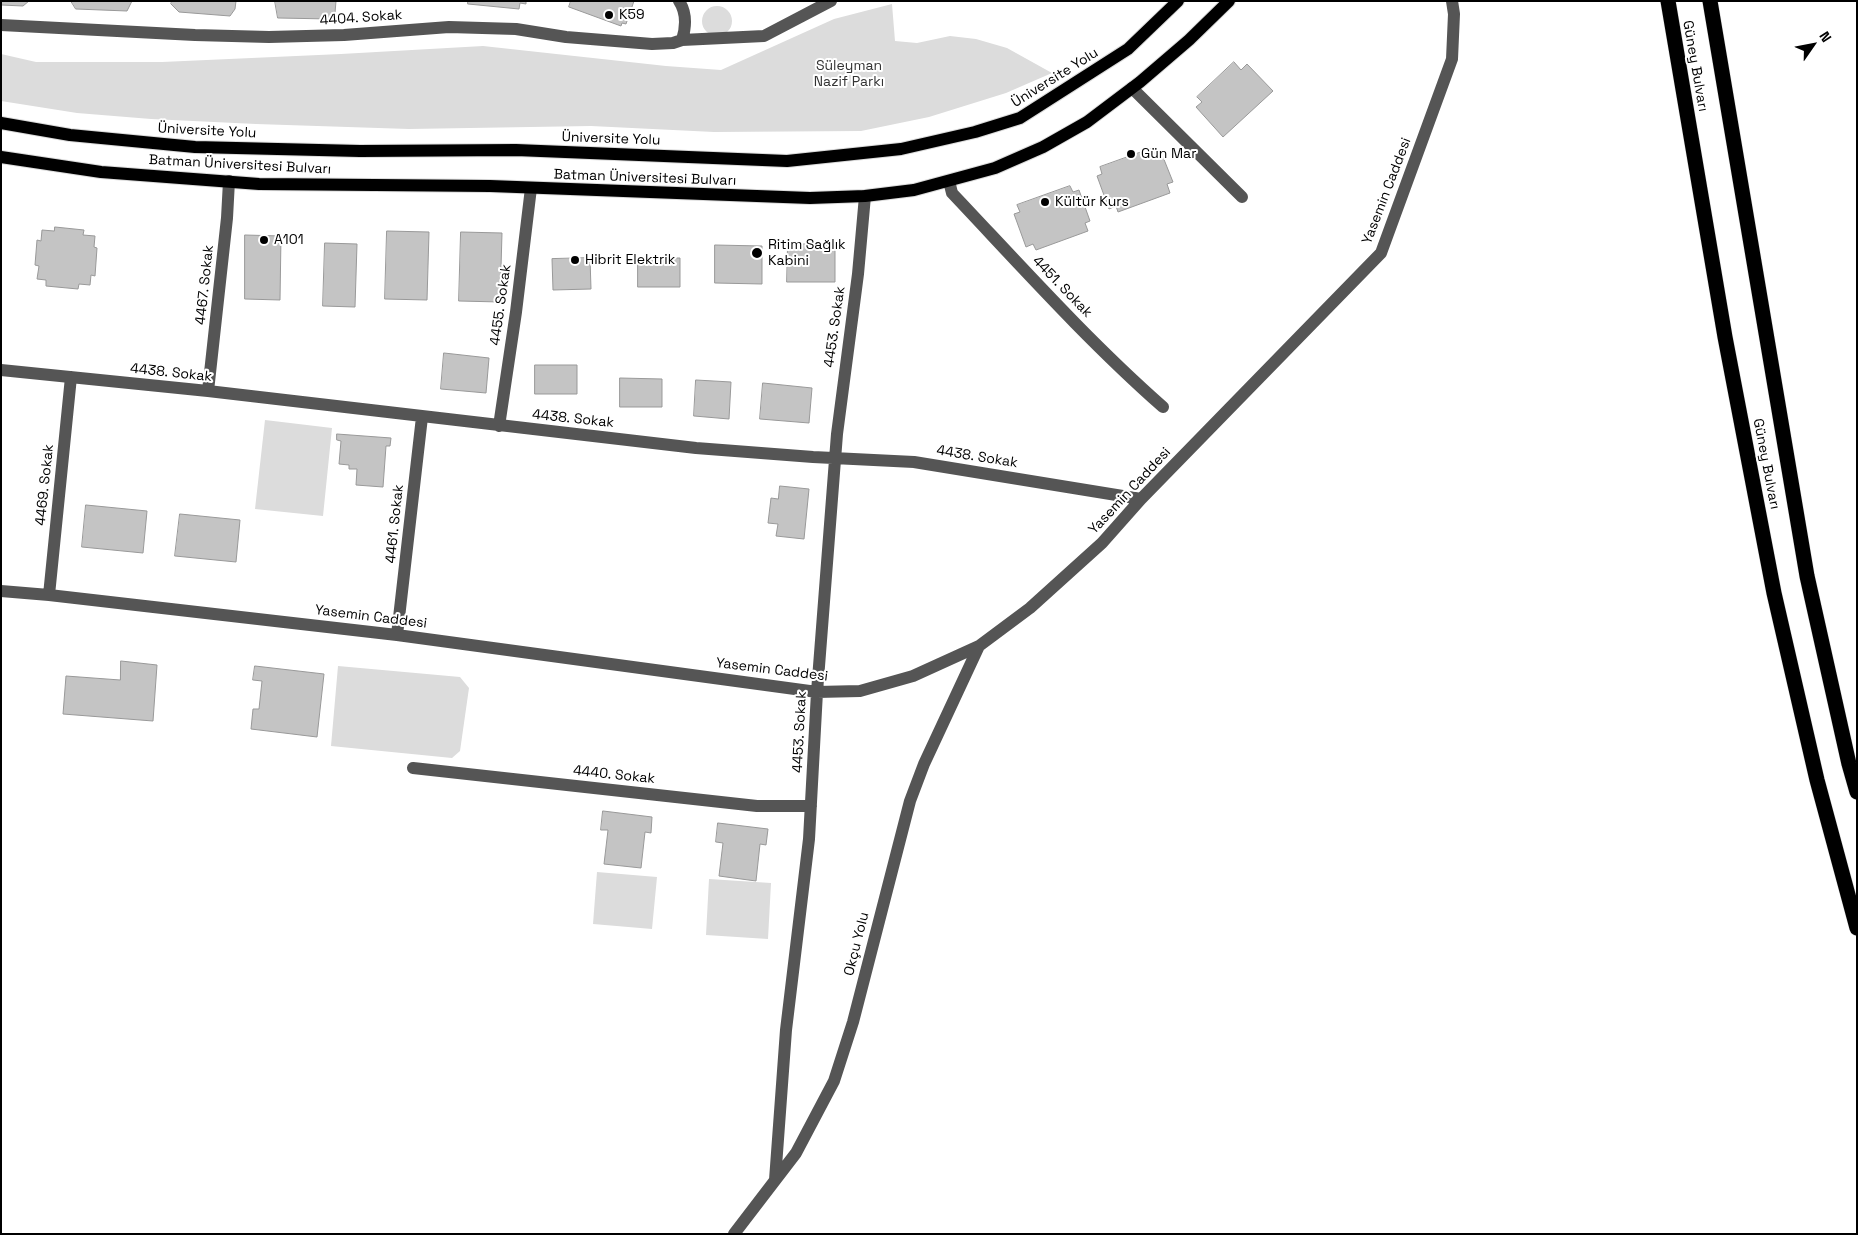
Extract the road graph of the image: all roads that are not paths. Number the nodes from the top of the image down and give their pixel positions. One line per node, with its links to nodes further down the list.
1 (679, 1): 9 (street)
2 (831, 1): 9 (street, 4404. Sokak)
3 (1177, 1): 11 (main road, Üniversite Yolu)
4 (1230, 1): 10 (main road, Batman Üniversitesi Bulvarı)
5 (1452, 1): 25 (street, Yasemin Caddesi)
6 (1668, 1): 34 (highway, Güney Bulvarı)
7 (1710, 1): 32 (highway, Güney Bulvarı)
8 (1, 25): 9 (street, 4404. Sokak)
9 (682, 40)
10 (1132, 88): 14 (main road, Batman Üniversitesi Bulvarı); 17 (street)
11 (1, 124)
12 (1, 157): 13 (main road, Batman Üniversitesi Bulvarı)
13 (229, 181): 15 (main road, Batman Üniversitesi Bulvarı); 20 (street, 4467. Sokak)
14 (949, 181): 16 (main road, Batman Üniversitesi Bulvarı); 21 (street, 4451. Sokak)
15 (531, 188): 16 (main road, Batman Üniversitesi Bulvarı); 23 (street, 4455. Sokak)
16 (865, 196): 24 (street, 4453. Sokak)
17 (1242, 197)
18 (1, 370): 19 (street, 4438. Sokak)
19 (71, 377): 20 (street, 4438. Sokak); 27 (street, 4469. Sokak)
20 (208, 392): 22 (street, 4438. Sokak)
21 (1163, 407)
22 (422, 417): 23 (street, 4438. Sokak); 28 (street, 4461. Sokak)
23 (499, 426): 24 (street, 4438. Sokak)
24 (835, 458): 25 (street, 4438. Sokak); 30 (street, 4453. Sokak)
25 (1141, 499): 29 (street, Yasemin Caddesi)
26 (1, 591): 27 (street, Yasemin Caddesi)
27 (49, 595): 28 (street, Yasemin Caddesi)
28 (397, 635): 30 (street, Yasemin Caddesi)
29 (979, 646): 30 (street, Yasemin Caddesi); 35 (street, Okçu Yolu)
30 (817, 692): 33 (street, 4453. Sokak)
31 (413, 768): 33 (street, 4440. Sokak)
32 (1857, 792)
33 (811, 806): 35 (street, 4453. Sokak)
34 (1857, 928)
35 (775, 1180): 36 (street, Okçu Yolu)
36 (734, 1234)

